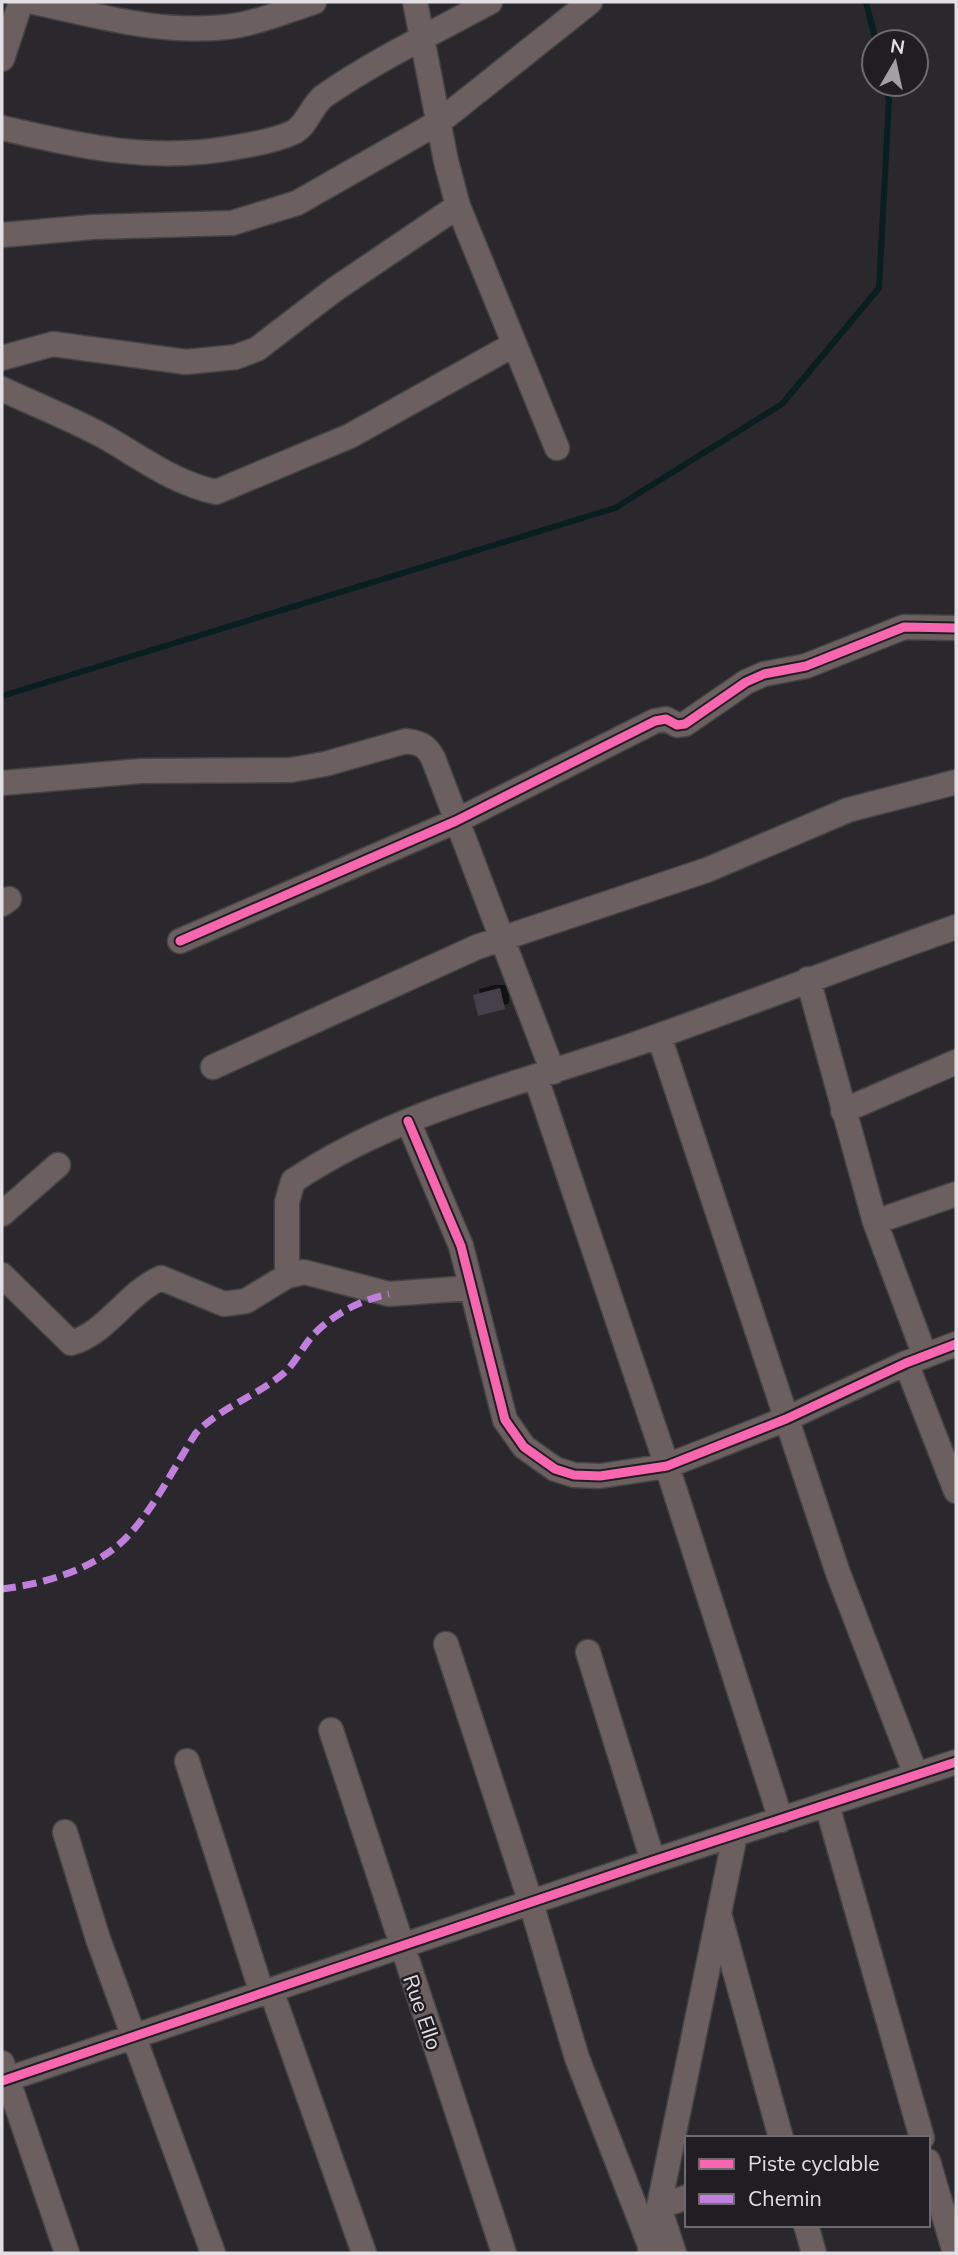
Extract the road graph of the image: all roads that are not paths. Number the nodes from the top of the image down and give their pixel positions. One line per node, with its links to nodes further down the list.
1 (21, 2): 8 (street)
2 (34, 2): 3 (street)
3 (314, 2)
4 (415, 2): 7 (street)
5 (490, 2): 7 (street)
6 (590, 2): 9 (street)
7 (424, 38): 9 (street); 10 (street)
8 (2, 59)
9 (439, 122): 11 (street); 12 (street)
10 (2, 128)
11 (458, 206): 13 (street); 14 (street)
12 (2, 235)
13 (513, 345): 15 (street); 16 (street)
14 (2, 358)
15 (2, 389)
16 (557, 448)
17 (956, 628): 20 (street)
18 (956, 782): 22 (street)
19 (2, 783): 20 (street)
20 (456, 821): 22 (street); 23 (street)
21 (956, 926): 24 (street)
22 (500, 939): 27 (street); 28 (street)
23 (180, 941)
24 (808, 979): 25 (street); 29 (street)
25 (659, 1036): 28 (street); 40 (street)
26 (956, 1062): 29 (street)
27 (213, 1067)
28 (545, 1075): 30 (street); 41 (street)
29 (843, 1111): 34 (street)
30 (408, 1121): 36 (street); 37 (street)
31 (58, 1165): 33 (street)
32 (956, 1194): 34 (street)
33 (2, 1214)
34 (875, 1222): 39 (street)
35 (2, 1275): 36 (street)
36 (287, 1276): 37 (street)
37 (470, 1287): 41 (street)
38 (956, 1344): 39 (street)
39 (916, 1359): 40 (street); 42 (street)
40 (786, 1419): 41 (street); 48 (street)
41 (667, 1466): 50 (street)
42 (954, 1477)
43 (446, 1644): 54 (street)
44 (588, 1652): 53 (street)
45 (331, 1730): 56 (street, Rue Ello)
46 (187, 1761): 57 (street)
47 (956, 1762): 48 (street)
48 (916, 1775): 49 (street)
49 (827, 1805): 50 (street); 61 (street)
50 (781, 1820): 52 (street)
51 (65, 1832): 58 (street)
52 (734, 1835): 53 (street); 55 (street)
53 (653, 1861): 54 (street)
54 (531, 1903): 56 (street); 66 (street)
55 (719, 1913): 60 (street); 64 (street)
56 (401, 1947): 57 (street); 70 (street, Rue Ello)
57 (267, 1992): 58 (street); 69 (street)
58 (135, 2035): 59 (street); 68 (street)
59 (4, 2074): 67 (street)
60 (779, 2136)
61 (921, 2136)
62 (930, 2168): 72 (street)
63 (685, 2198): 64 (street)
64 (659, 2207): 66 (street)
65 (807, 2227): 71 (street)
66 (658, 2251)
67 (67, 2253)
68 (213, 2253)
69 (364, 2253)
70 (504, 2253)
71 (814, 2253)
72 (955, 2253)

